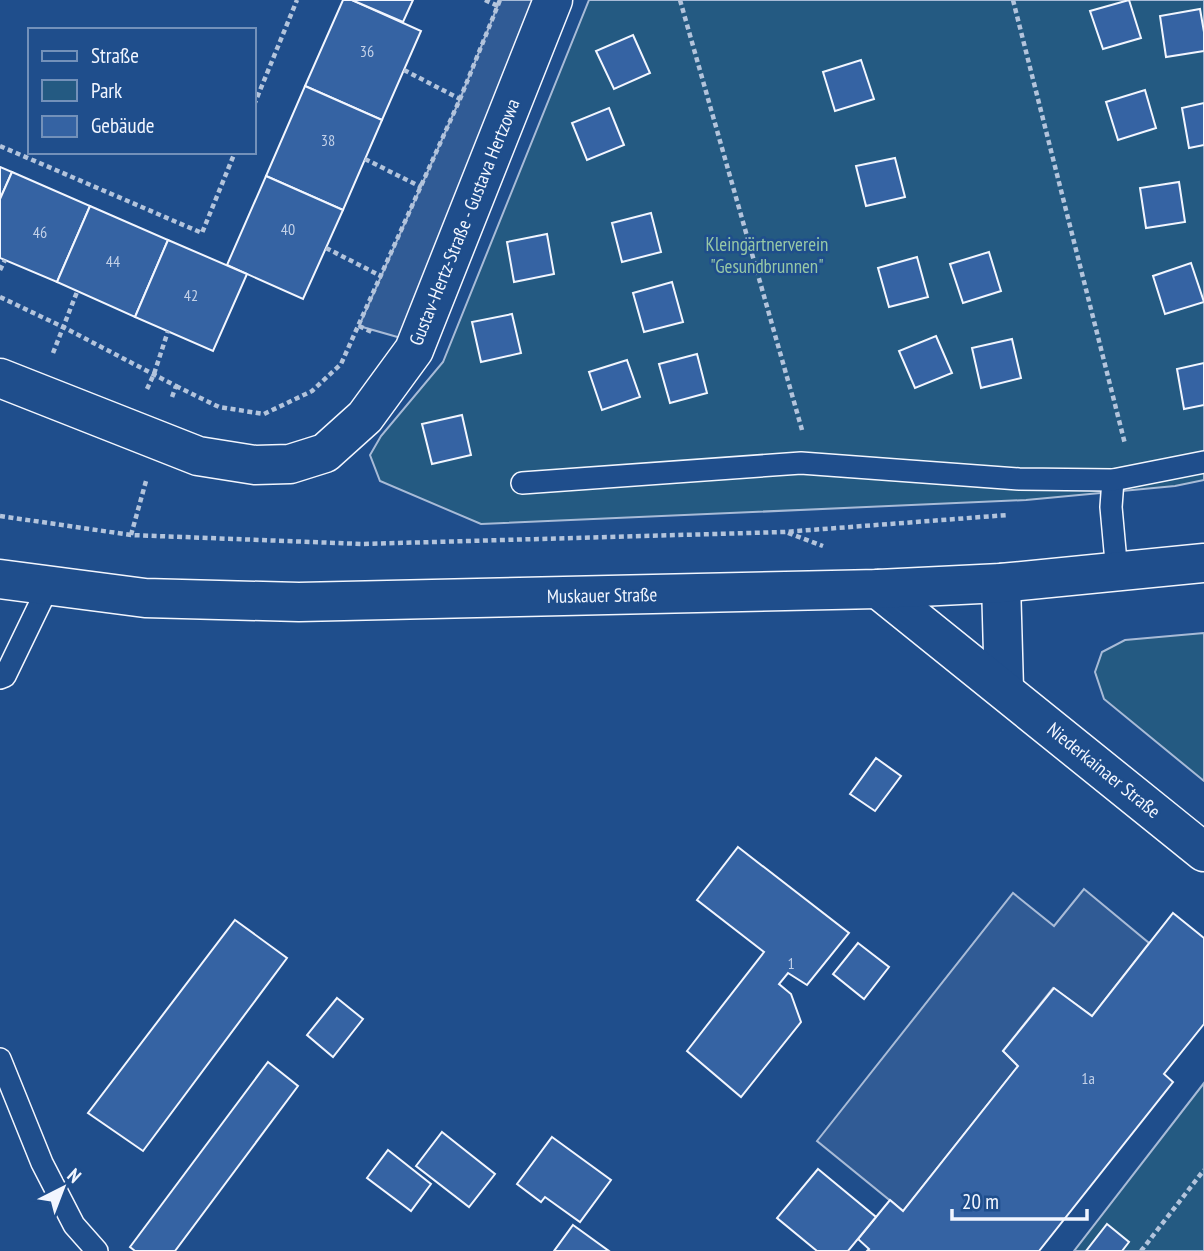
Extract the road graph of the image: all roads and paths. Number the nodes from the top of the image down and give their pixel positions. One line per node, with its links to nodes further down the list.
1 (297, 0): 9 (path)
2 (485, 0): 6 (path)
3 (553, 0): 26 (street, Gustav-Hertz-Straße - Gustava Hertzowa)
4 (680, 0): 28 (path)
5 (1013, 0): 29 (path)
6 (499, 3): 8 (path)
7 (404, 70): 8 (path)
8 (460, 99): 13 (path)
9 (256, 100)
10 (0, 146): 11 (path)
11 (233, 154)
12 (365, 159): 13 (path)
13 (421, 187): 17 (path)
14 (326, 248): 17 (path)
15 (5, 260): 16 (path)
16 (0, 270)
17 (381, 276): 24 (path)
18 (77, 292): 20 (path)
19 (0, 297): 20 (path)
20 (63, 327): 22 (path); 25 (path)
21 (168, 331): 22 (path)
22 (154, 374): 24 (path)
23 (0, 378): 25 (street, Gustav-Hertz-Straße - Gustava Hertzowa)
24 (176, 386): 26 (path)
25 (38, 393): 26 (street, Gustav-Hertz-Straße - Gustava Hertzowa)
26 (157, 441): 33 (path)
27 (1204, 462): 29 (lane)
28 (812, 464): 29 (lane); 30 (lane)
29 (1123, 478): 35 (lane)
30 (522, 484)
31 (1016, 514): 33 (path)
32 (0, 516): 33 (path)
33 (131, 535)
34 (1204, 563): 35 (street, Muskauer Straße)
35 (1117, 573): 37 (street, Muskauer Straße)
36 (0, 579): 38 (street, Muskauer Straße)
37 (1001, 583): 39 (street, Muskauer Straße); 41 (street)
38 (49, 585): 39 (street, Muskauer Straße); 40 (lane)
39 (878, 589): 41 (street, Niederkainaer Straße)
40 (0, 678)
41 (1004, 690): 42 (street, Niederkainaer Straße)
42 (1204, 852)
43 (0, 1059): 45 (lane)
44 (1204, 1170): 46 (path)
45 (97, 1251)
46 (1141, 1251)

